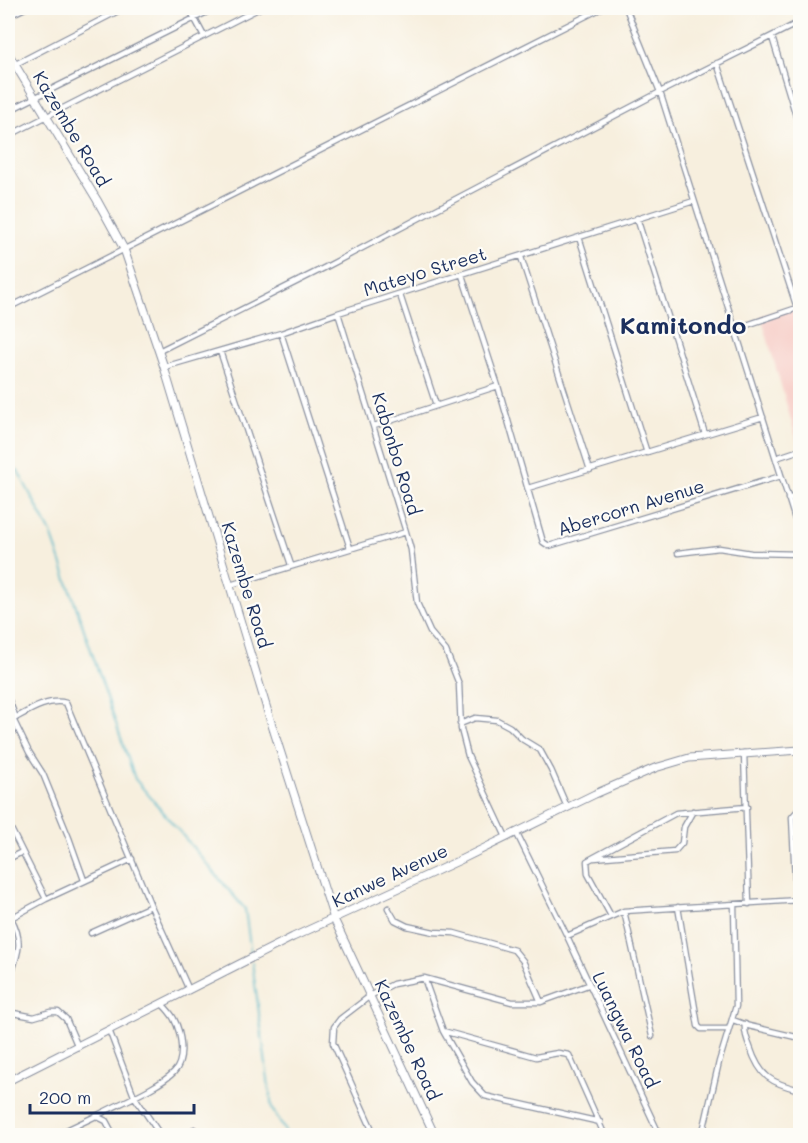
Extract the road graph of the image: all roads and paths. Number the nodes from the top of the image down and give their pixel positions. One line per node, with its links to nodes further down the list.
1 (25, 8): 8 (street)
2 (124, 8): 15 (street)
3 (189, 8): 9 (street)
4 (215, 8): 9 (street)
5 (260, 8): 11 (street)
6 (602, 8): 25 (street)
7 (626, 8): 16 (street)
8 (8, 16)
9 (195, 18): 11 (street); 17 (street)
10 (801, 22): 12 (street)
11 (204, 36): 19 (street)
12 (772, 37): 14 (street); 20 (street)
13 (8, 53): 15 (main road, Kazembe Road)
14 (717, 63): 16 (street); 30 (street)
15 (11, 66): 17 (main road, Kazembe Road)
16 (660, 92): 22 (street); 34 (street)
17 (34, 98): 18 (street); 19 (main road, Kazembe Road)
18 (8, 111)
19 (45, 116): 21 (street); 25 (main road, Kazembe Road)
20 (801, 129)
21 (8, 136)
22 (694, 201): 23 (street, Mateyo Street); 32 (street)
23 (637, 218): 24 (street, Mateyo Street); 41 (street)
24 (579, 237): 26 (street, Mateyo Street); 43 (street)
25 (123, 249): 29 (street); 34 (main road, Kazembe Road)
26 (521, 257): 27 (street, Mateyo Street); 45 (street)
27 (462, 275): 28 (street, Mateyo Street); 37 (street, Abercorn Avenue)
28 (400, 295): 31 (street, Mateyo Street); 38 (street)
29 (8, 308)
30 (799, 308): 32 (street)
31 (338, 313): 33 (street, Mateyo Street); 40 (street, Kabonbo Road)
32 (735, 330): 39 (street)
33 (281, 333): 35 (street, Mateyo Street); 52 (street)
34 (159, 351): 36 (main road, Kazembe Road)
35 (220, 351): 36 (street, Mateyo Street); 55 (street)
36 (164, 367): 56 (main road, Kazembe Road)
37 (498, 386): 38 (street); 47 (street, Abercorn Avenue)
38 (436, 405): 40 (street)
39 (763, 417): 41 (street); 44 (street)
40 (374, 426): 50 (street, Kabonbo Road)
41 (705, 434): 43 (street)
42 (801, 450): 44 (street)
43 (647, 453): 45 (street)
44 (776, 458): 46 (street)
45 (590, 470): 47 (street)
46 (781, 476): 47 (street, Abercorn Avenue); 49 (street)
47 (528, 488)
48 (801, 495): 49 (street)
49 (788, 499): 51 (street)
50 (406, 532): 52 (street, Kabonbo Road); 59 (street)
51 (801, 535)
52 (350, 548): 55 (street, Kabonbo Road)
53 (678, 553): 54 (street)
54 (801, 554)
55 (291, 565): 56 (street, Kabonbo Road)
56 (230, 585): 86 (main road, Kazembe Road)
57 (8, 698): 58 (street)
58 (12, 720): 73 (street); 75 (street)
59 (460, 724): 62 (street); 68 (street)
60 (801, 750): 61 (main road, Kanwe Avenue)
61 (744, 753): 62 (main road, Kanwe Avenue); 63 (street)
62 (567, 807): 67 (main road, Kanwe Avenue)
63 (747, 807): 65 (street); 78 (street)
64 (801, 808): 70 (street)
65 (693, 811): 74 (street); 74 (street)
66 (8, 823): 71 (street)
67 (516, 832): 68 (main road, Kanwe Avenue); 88 (street, Luangwa Road)
68 (506, 837): 86 (main road, Kanwe Avenue)
69 (801, 850): 70 (street)
70 (794, 851): 77 (street)
71 (22, 852): 72 (street); 76 (street)
72 (8, 859)
73 (132, 859): 75 (street); 80 (street)
74 (591, 859): 84 (street)
75 (84, 880): 76 (street)
76 (46, 899): 85 (street)
77 (798, 900): 78 (street)
78 (749, 904): 79 (street)
79 (734, 905): 81 (street); 97 (street)
80 (152, 906): 87 (street); 92 (street)
81 (678, 907): 83 (street); 99 (street)
82 (388, 908): 94 (street)
83 (624, 910): 84 (street); 102 (street)
84 (611, 916): 88 (street)
85 (9, 918): 90 (street)
86 (334, 919): 92 (main road, Kanwe Avenue); 93 (main road, Kazembe Road)
87 (91, 933)
88 (567, 936): 91 (street, Luangwa Road)
89 (424, 978): 93 (street); 94 (street); 101 (street)
90 (8, 982)
91 (588, 985): 94 (street); 118 (street, Luangwa Road)
92 (189, 990): 95 (main road, Kanwe Avenue)
93 (370, 996): 115 (street); 116 (main road, Kazembe Road)
94 (541, 1002)
95 (162, 1004): 100 (main road, Kanwe Avenue); 107 (street)
96 (8, 1012): 104 (street)
97 (733, 1020): 98 (street); 99 (street)
98 (745, 1024): 103 (street); 106 (street)
99 (729, 1029): 119 (street)
100 (109, 1030): 104 (main road, Kanwe Avenue); 107 (street)
101 (443, 1031): 109 (street); 109 (street)
102 (652, 1036)
103 (801, 1038)
104 (78, 1047): 105 (main road, Kanwe Avenue)
105 (8, 1080)
106 (801, 1090)
107 (134, 1096): 108 (street); 113 (street)
108 (96, 1116): 111 (street); 112 (street)
109 (600, 1122): 117 (street)
110 (194, 1129): 114 (street)
111 (54, 1136)
112 (114, 1136)
113 (161, 1136)
114 (196, 1136)
115 (375, 1136)
116 (435, 1136)
117 (605, 1136)
118 (660, 1136)
119 (702, 1136)

